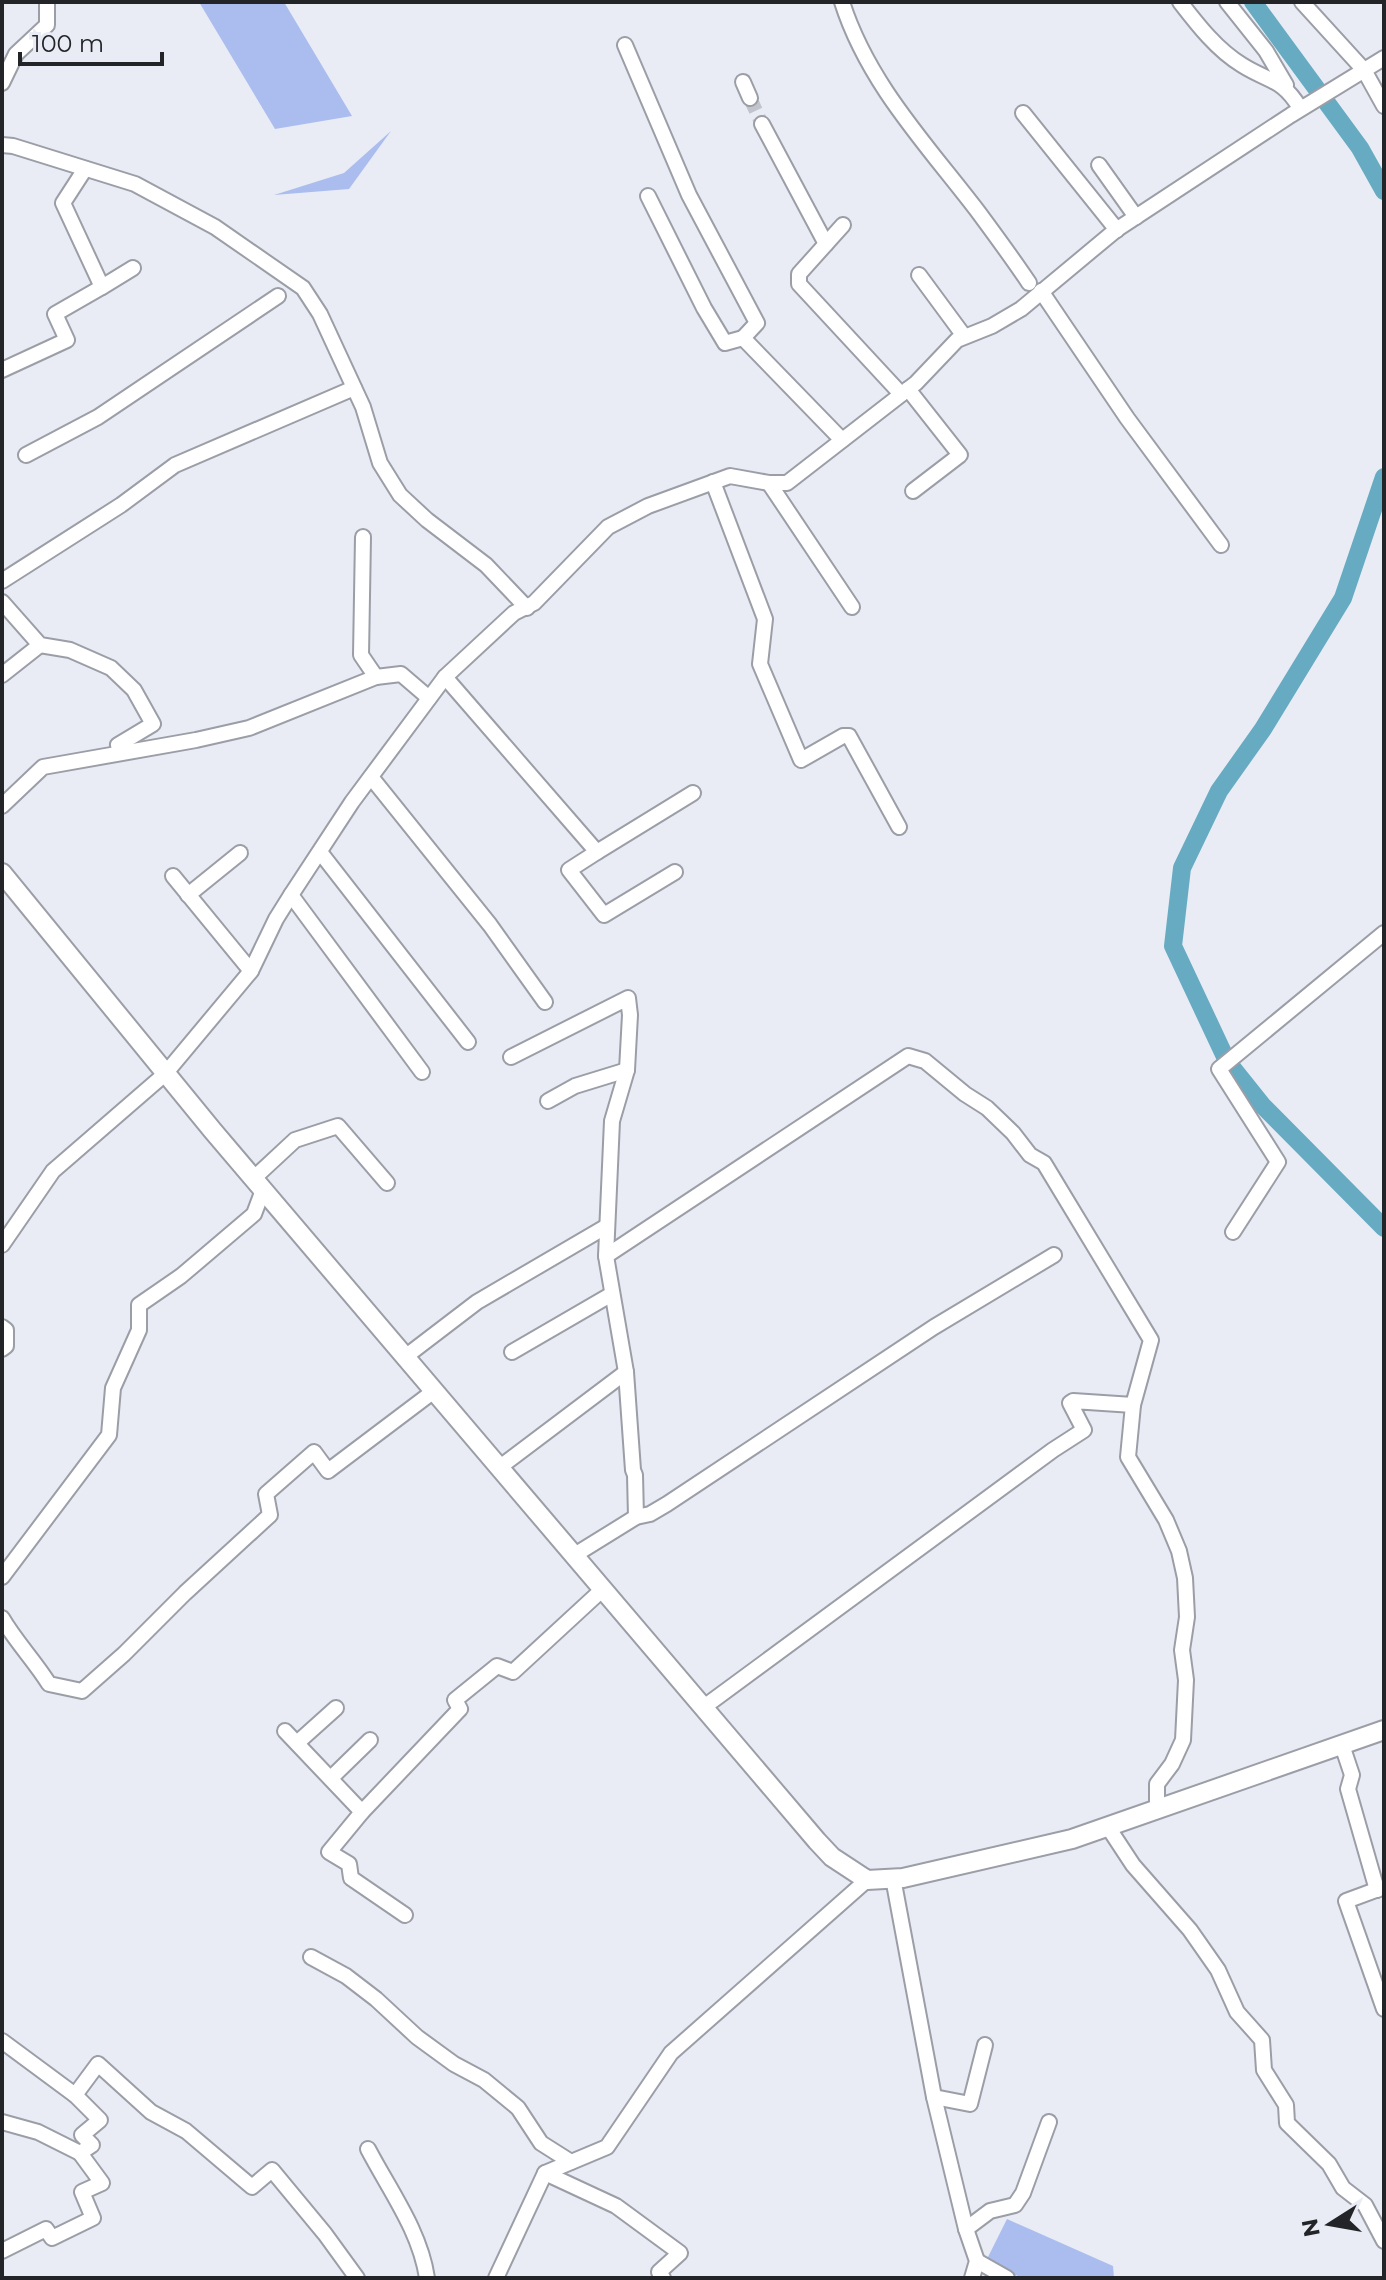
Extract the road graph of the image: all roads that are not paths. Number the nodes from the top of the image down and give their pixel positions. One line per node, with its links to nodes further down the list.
1 (47, 2): 7 (street)
2 (842, 2): 29 (street)
3 (1180, 2): 12 (street)
4 (1227, 2): 12 (street)
5 (1302, 2): 9 (street)
6 (625, 45): 32 (street)
7 (9, 53): 11 (street)
8 (1384, 58): 9 (street)
9 (1364, 70): 14 (street); 15 (street)
10 (743, 82): 13 (street)
11 (2, 83)
12 (1289, 89): 15 (street)
13 (750, 98)
14 (1384, 106)
15 (1296, 112): 22 (street)
16 (1023, 113): 24 (street)
17 (762, 124): 25 (street)
18 (2, 145): 20 (street)
19 (1099, 165): 22 (street)
20 (85, 169): 28 (street); 34 (street)
21 (648, 196): 32 (street)
22 (1136, 217): 24 (street)
23 (843, 225): 25 (street)
24 (1117, 230): 29 (street)
25 (826, 244): 35 (street)
26 (133, 268): 28 (street)
27 (919, 275): 31 (street)
28 (102, 287): 33 (street)
29 (1035, 287): 31 (street); 42 (street)
30 (278, 296): 37 (street)
31 (964, 336): 35 (street)
32 (743, 338): 36 (street)
33 (2, 370)
34 (354, 388): 43 (street); 46 (street)
35 (904, 392): 36 (street); 40 (street)
36 (842, 440): 39 (street)
37 (26, 455)
38 (713, 482): 39 (street); 46 (street); 56 (street)
39 (769, 483): 45 (street)
40 (913, 491)
41 (363, 537): 49 (street)
42 (1221, 545)
43 (2, 581)
44 (2, 602): 47 (street)
45 (852, 607)
46 (527, 608): 50 (street)
47 (40, 645): 48 (street); 52 (street)
48 (2, 675)
49 (376, 677): 51 (street); 52 (street)
50 (445, 677): 51 (street); 58 (street)
51 (429, 698): 53 (street)
52 (120, 753): 55 (street)
53 (371, 777): 57 (street); 67 (street)
54 (693, 793): 58 (street)
55 (2, 806)
56 (899, 827)
57 (320, 852): 64 (street); 68 (street)
58 (597, 852): 60 (street)
59 (240, 853): 63 (street)
60 (675, 872)
61 (2, 873): 72 (main road)
62 (173, 876): 63 (street)
63 (188, 895): 66 (street)
64 (291, 895): 66 (street); 71 (street)
65 (1384, 933): 77 (street)
66 (251, 971): 72 (street)
67 (545, 1002)
68 (468, 1042)
69 (511, 1057): 70 (street)
70 (627, 1070): 73 (street); 76 (street)
71 (422, 1072)
72 (165, 1074): 75 (main road); 78 (street)
73 (548, 1101)
74 (387, 1183): 75 (street)
75 (258, 1184): 85 (main road); 92 (street)
76 (607, 1226): 80 (street); 85 (street)
77 (1233, 1232)
78 (2, 1245)
79 (1054, 1255): 90 (street)
80 (606, 1256): 81 (street); 88 (street)
81 (612, 1294): 84 (street); 86 (street)
82 (2, 1327): 83 (street)
83 (2, 1349)
84 (512, 1352)
85 (405, 1357): 87 (main road)
86 (626, 1372): 89 (street); 90 (street)
87 (434, 1391): 89 (main road); 94 (street)
88 (1133, 1405): 95 (street); 103 (street)
89 (500, 1467): 91 (main road)
90 (636, 1517): 91 (street)
91 (573, 1556): 93 (main road)
92 (2, 1577)
93 (603, 1589): 95 (main road); 104 (street)
94 (2, 1618)
95 (704, 1707): 107 (main road)
96 (336, 1708): 100 (street)
97 (1384, 1730): 101 (main road)
98 (285, 1731): 100 (street)
99 (370, 1740): 102 (street)
100 (297, 1743): 102 (street)
101 (1342, 1745): 103 (main road); 108 (street)
102 (331, 1778): 104 (street)
103 (1157, 1810): 105 (main road)
104 (362, 1812): 109 (street)
105 (1108, 1827): 106 (main road); 123 (street)
106 (893, 1878): 107 (main road); 115 (street)
107 (867, 1880): 120 (street)
108 (1380, 1888): 111 (street)
109 (405, 1915)
110 (311, 1957): 120 (street)
111 (1384, 2009)
112 (3, 2043): 114 (street)
113 (985, 2045): 115 (street)
114 (75, 2095): 119 (street); 126 (street)
115 (934, 2097): 122 (street)
116 (2, 2122): 119 (street)
117 (1049, 2122): 122 (street)
118 (368, 2149): 127 (street)
119 (80, 2153): 124 (street)
120 (571, 2162): 121 (street)
121 (545, 2173): 128 (street); 129 (street)
122 (966, 2229): 125 (street)
123 (1384, 2241)
124 (2, 2251)
125 (977, 2261): 130 (street); 131 (street)
126 (357, 2278)
127 (427, 2278)
128 (496, 2278)
129 (663, 2278)
130 (972, 2278)
131 (1007, 2278)

